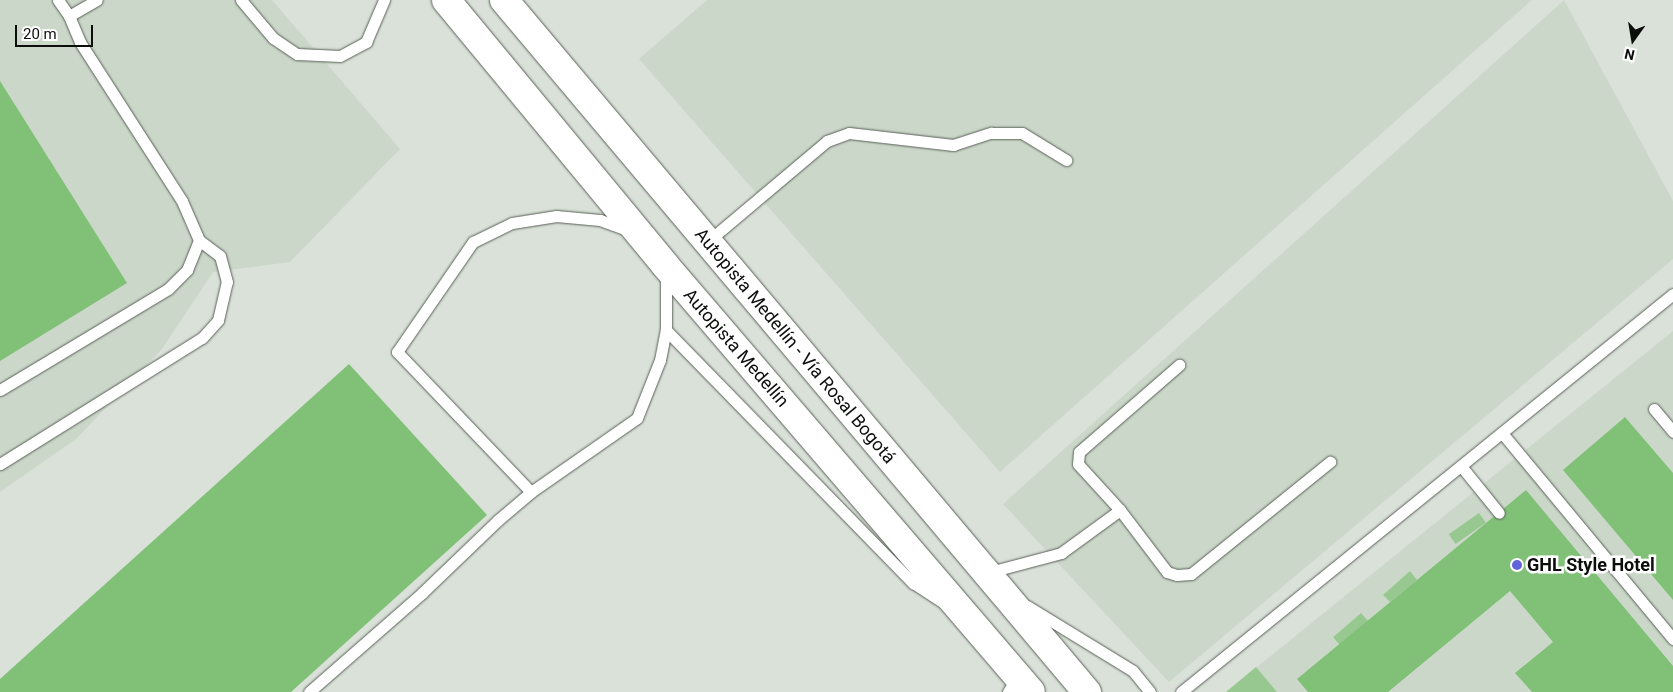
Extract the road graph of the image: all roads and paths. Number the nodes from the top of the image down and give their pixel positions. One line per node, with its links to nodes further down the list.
1 (58, 0): 7 (lane)
2 (97, 0): 7 (lane)
3 (241, 0): 4 (lane)
4 (384, 0)
5 (446, 0): 9 (highway, Autopista Medellín)
6 (504, 0): 11 (highway, Autopista Medellín - Vía Rosal Bogotá)
7 (69, 16): 10 (lane)
8 (1066, 160): 11 (lane)
9 (641, 235): 12 (highway, Autopista Medellín); 23 (lane)
10 (199, 240): 16 (lane); 21 (lane)
11 (707, 242): 26 (highway, Autopista Medellín - Vía Rosal Bogotá)
12 (665, 265): 14 (lane); 27 (highway, Autopista Medellín)
13 (1673, 294): 19 (lane)
14 (666, 330): 23 (lane); 27 (lane)
15 (1179, 365): 24 (lane)
16 (0, 390)
17 (1654, 409): 18 (lane)
18 (1673, 432)
19 (1502, 433): 22 (lane); 28 (lane)
20 (1330, 462): 24 (lane)
21 (0, 464)
22 (1461, 466): 25 (lane); 33 (lane)
23 (531, 492): 30 (lane)
24 (1120, 510): 26 (lane)
25 (1499, 513)
26 (994, 582): 31 (highway, Autopista Medellín - Vía Rosal Bogotá); 32 (lane)
27 (966, 615): 29 (highway, Autopista Medellín)
28 (1673, 640)
29 (1019, 687)
30 (309, 692)
31 (1087, 692)
32 (1150, 692)
33 (1181, 692)

